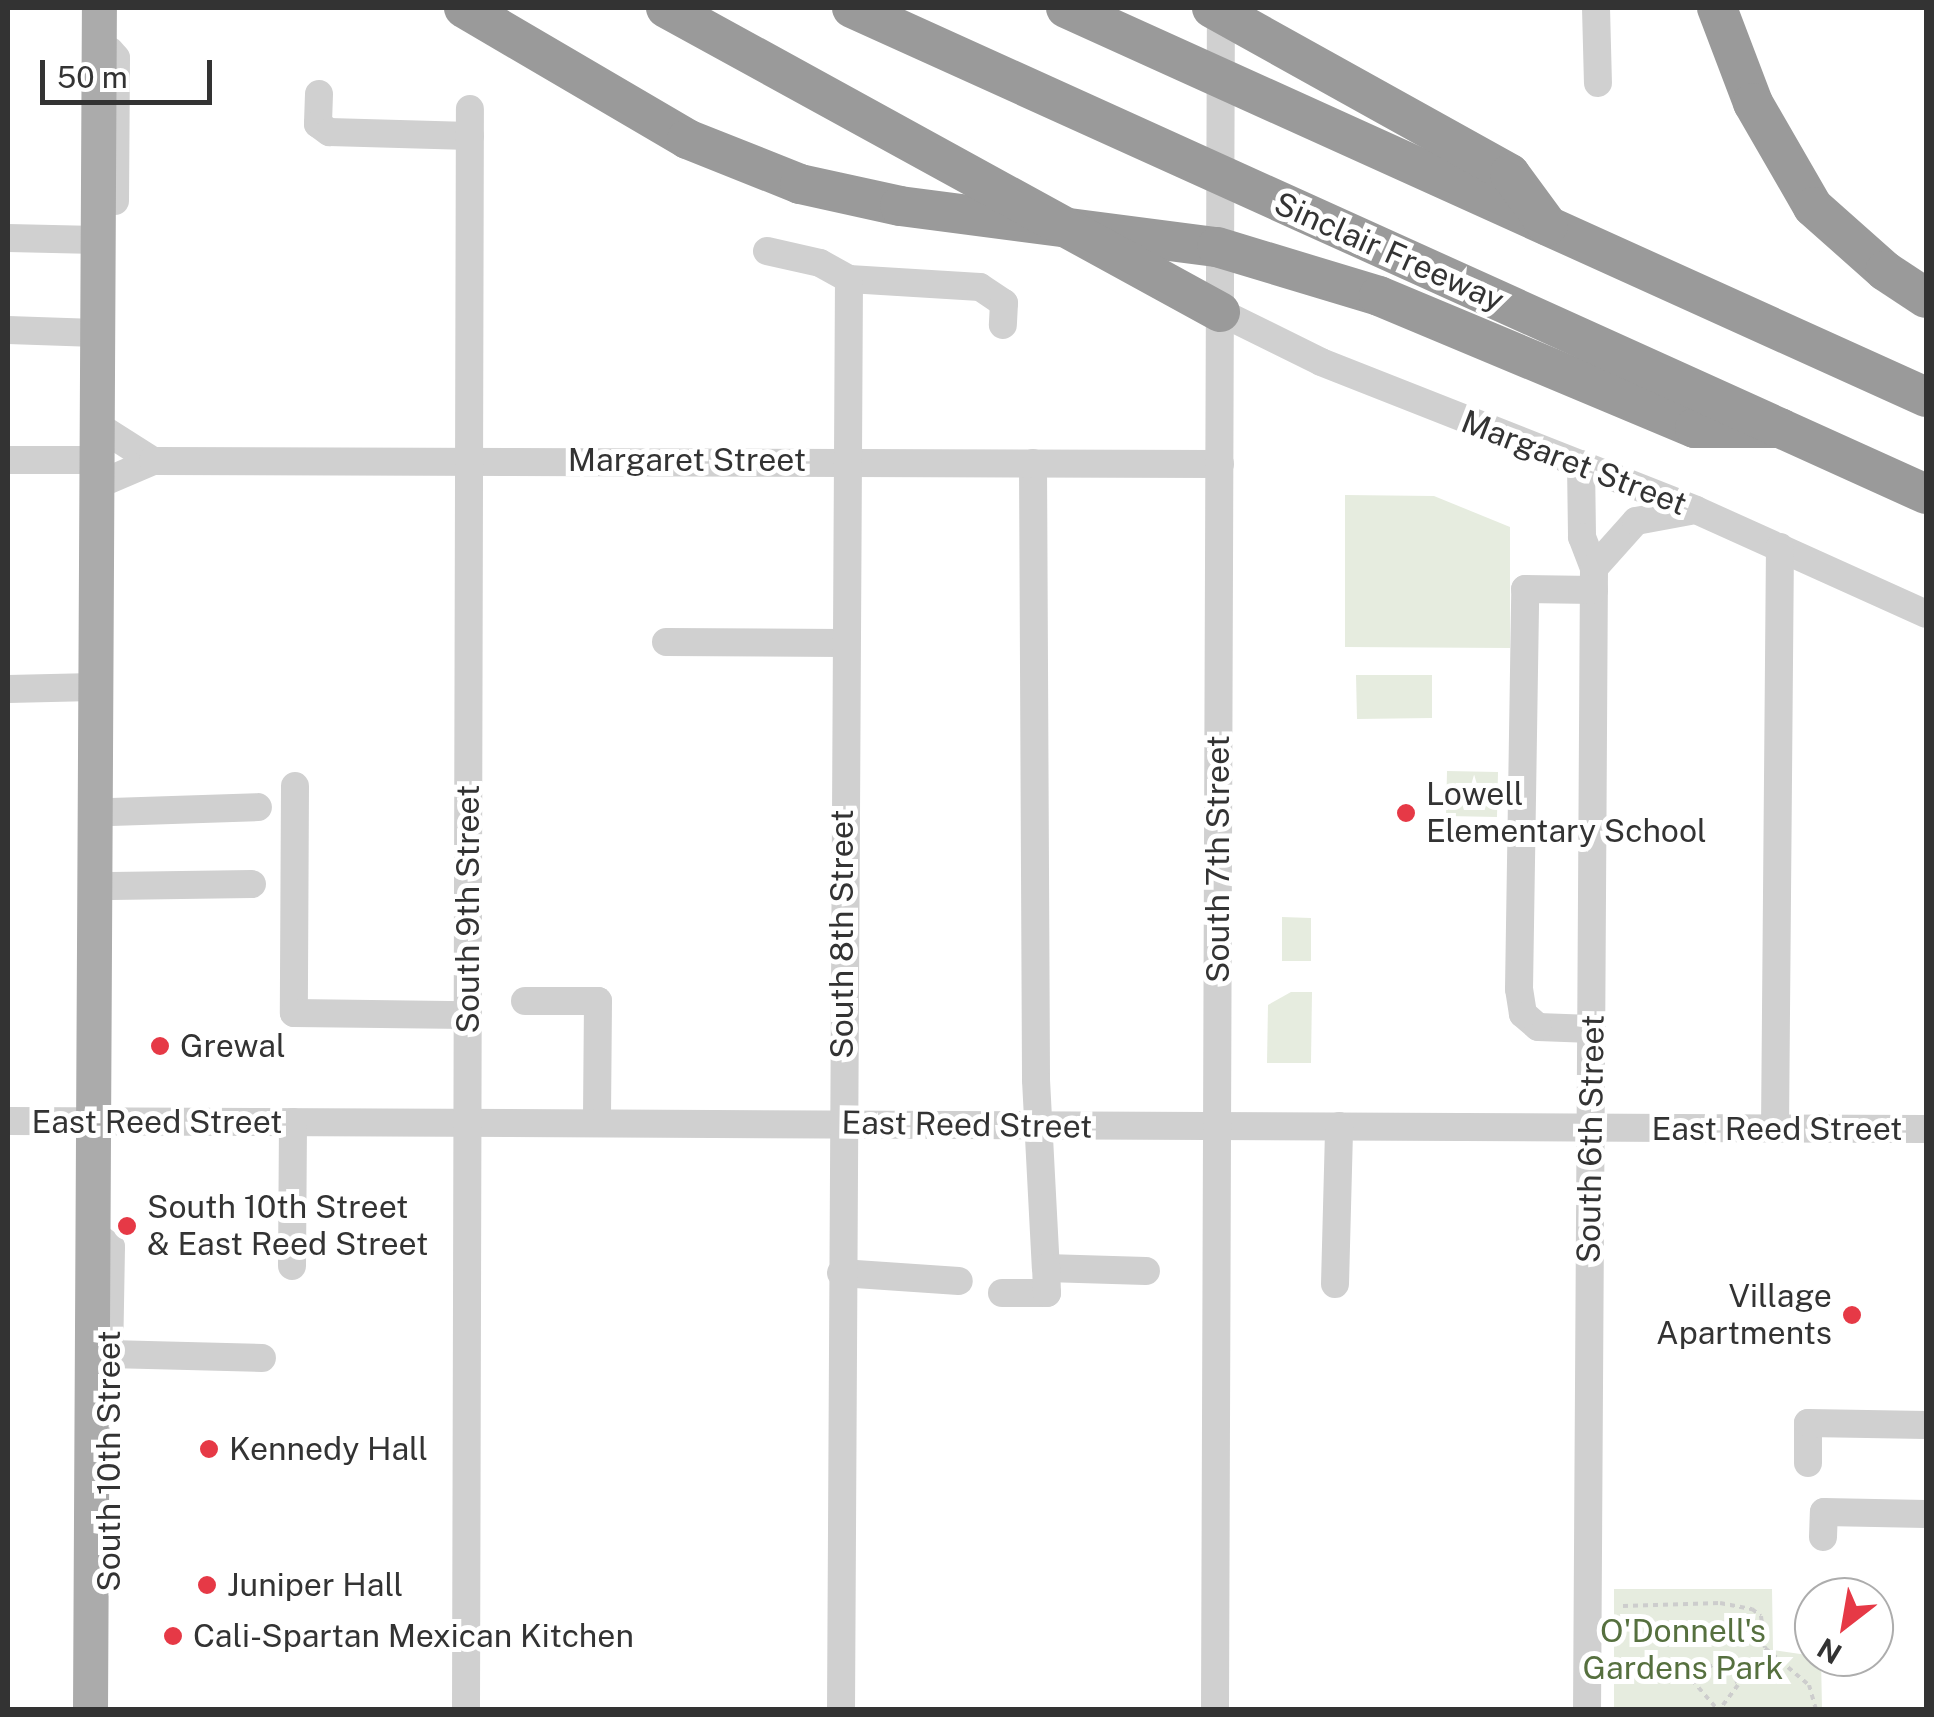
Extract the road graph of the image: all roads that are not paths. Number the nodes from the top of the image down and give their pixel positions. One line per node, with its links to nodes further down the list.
1 (464, 8): 24 (highway)
2 (666, 8): 18 (highway)
3 (852, 8): 24 (highway, Sinclair Freeway)
4 (1066, 8): 12 (highway)
5 (1212, 8): 12 (highway)
6 (1221, 8): 18 (street, South 7th Street)
7 (1596, 8): 10 (street)
8 (1718, 11): 17 (highway)
9 (99, 24): 14 (main road, South 10th Street); 21 (street, South 10th Street)
10 (1598, 83)
11 (319, 94): 27 (street, South 9th Street)
12 (1550, 229): 22 (highway)
13 (8, 238): 14 (street)
14 (98, 240): 21 (main road, South 10th Street)
15 (767, 252): 16 (street)
16 (849, 279): 19 (street); 28 (street, South 8th Street)
17 (1926, 298)
18 (1220, 312): 30 (street, South 7th Street); 31 (street, Margaret Street)
19 (1003, 326)
20 (8, 330): 21 (street)
21 (96, 347): 23 (main road, South 10th Street)
22 (1926, 397)
23 (95, 424): 26 (street); 32 (main road, South 10th Street)
24 (1780, 428): 33 (highway, Sinclair Freeway)
25 (8, 460): 32 (street, Margaret Street)
26 (153, 460): 27 (street, Margaret Street); 32 (street, Margaret Street)
27 (470, 460): 28 (street, Margaret Street); 50 (street, South 9th Street)
28 (845, 460): 29 (street, Margaret Street); 40 (street, South 8th Street)
29 (1033, 463): 30 (street, Margaret Street); 58 (street)
30 (1220, 464): 59 (street, South 7th Street)
31 (1581, 464): 34 (street, Margaret Street); 37 (street, South 6th Street)
32 (95, 473): 36 (main road, South 10th Street)
33 (1926, 494)
34 (1696, 510): 35 (street, Margaret Street); 37 (street)
35 (1780, 547): 38 (street, Margaret Street); 62 (street)
36 (94, 556): 41 (main road, South 10th Street); 45 (street, South 10th Street)
37 (1594, 579): 51 (street, South 6th Street); 51 (street)
38 (1926, 614)
39 (666, 642): 40 (street)
40 (842, 643): 56 (street, South 8th Street)
41 (94, 686): 42 (street); 48 (main road, South 10th Street)
42 (8, 689)
43 (295, 786): 50 (street)
44 (258, 807): 45 (street)
45 (111, 812): 47 (street, South 10th Street)
46 (252, 884): 47 (street)
47 (110, 886): 48 (street, South 10th Street)
48 (93, 976): 53 (main road, South 10th Street)
49 (525, 1002): 57 (street)
50 (468, 1014): 55 (street, South 9th Street)
51 (1592, 1029): 61 (street, South 6th Street)
52 (8, 1121): 53 (street, East Reed Street)
53 (93, 1122): 54 (street, East Reed Street); 64 (main road, South 10th Street)
54 (293, 1122): 55 (street, East Reed Street); 65 (street)
55 (468, 1123): 57 (street, East Reed Street); 79 (street, South 9th Street)
56 (842, 1123): 57 (street, East Reed Street); 58 (street, East Reed Street); 68 (street, South 8th Street)
57 (597, 1124)
58 (1040, 1126): 59 (street, East Reed Street); 66 (street)
59 (1217, 1126): 60 (street, East Reed Street); 81 (street, South 7th Street)
60 (1338, 1126): 61 (street, East Reed Street); 70 (street)
61 (1590, 1127): 62 (street, East Reed Street); 82 (street, South 6th Street)
62 (1775, 1129): 63 (street, East Reed Street)
63 (1926, 1129)
64 (92, 1232): 72 (street, South 10th Street); 78 (main road, South 10th Street)
65 (292, 1266)
66 (1046, 1268): 67 (street); 71 (street)
67 (1146, 1271)
68 (841, 1273): 69 (street); 80 (street, South 8th Street)
69 (959, 1281)
70 (1335, 1284)
71 (1002, 1292)
72 (109, 1354): 73 (street); 78 (street, South 10th Street)
73 (262, 1358)
74 (1926, 1425): 75 (street)
75 (1808, 1463)
76 (1926, 1514): 77 (street)
77 (1824, 1537)
78 (90, 1701)
79 (466, 1710)
80 (840, 1710)
81 (1215, 1710)
82 (1587, 1710)

